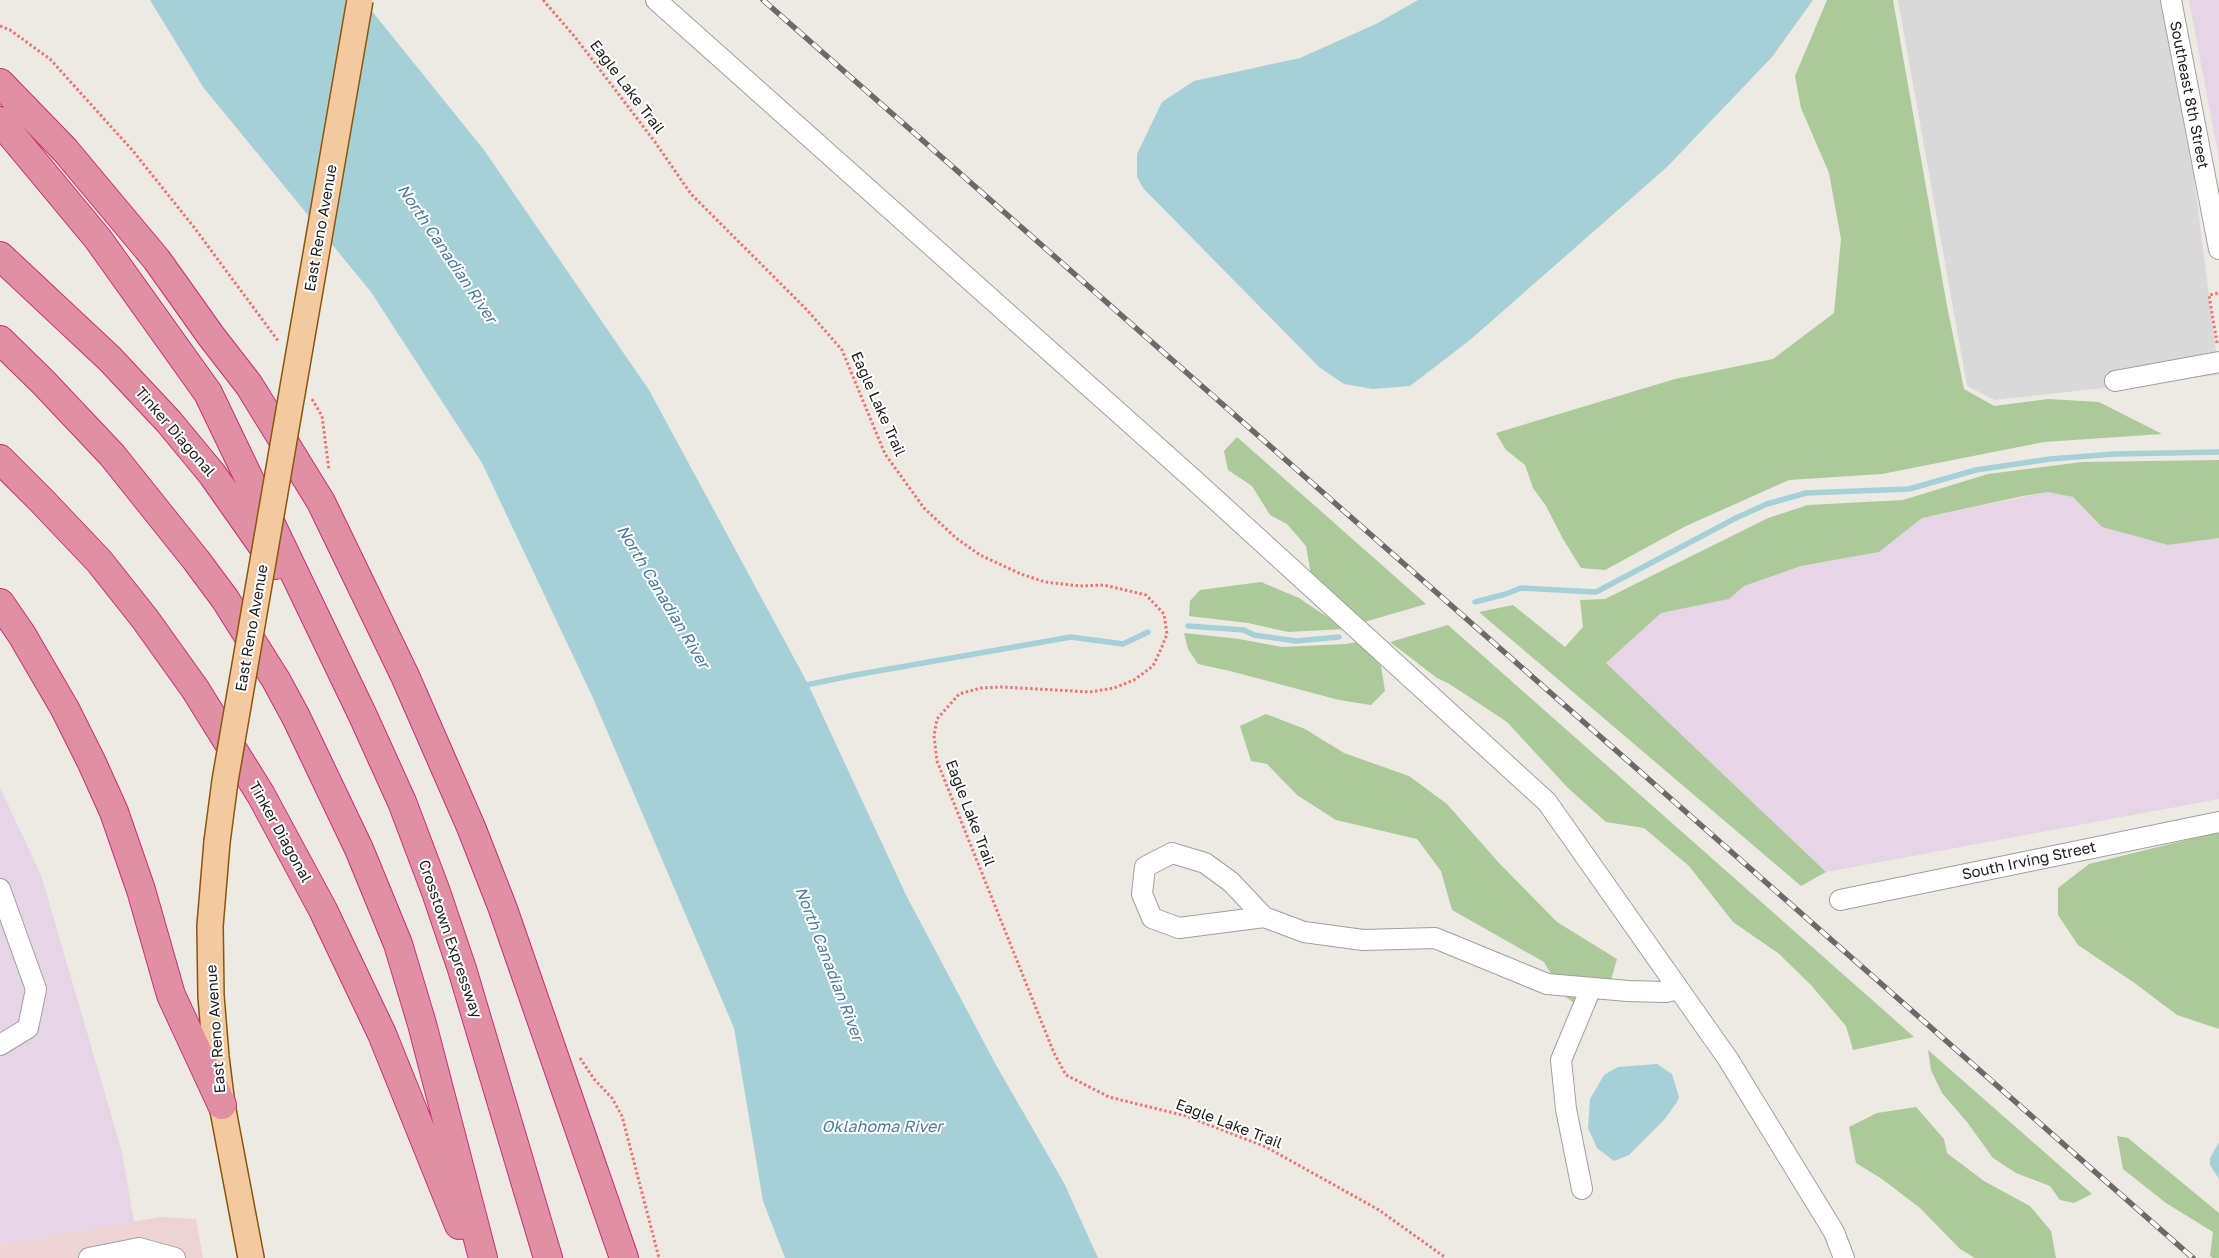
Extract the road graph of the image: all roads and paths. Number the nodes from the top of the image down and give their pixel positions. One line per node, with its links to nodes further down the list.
1 (360, 0): 23 (main road, East Reno Avenue, bridge)
2 (543, 0): 32 (path, Eagle Lake Trail)
3 (656, 0): 21 (street)
4 (2171, 0): 7 (street, Southeast 8th Street)
5 (0, 83): 31 (highway)
6 (0, 121): 15 (highway)
7 (2219, 249)
8 (0, 256): 15 (highway, Tinker Diagonal)
9 (2219, 293): 11 (path)
10 (0, 340): 29 (highway)
11 (2218, 355): 12 (street)
12 (2115, 381)
13 (0, 459): 28 (highway, Tinker Diagonal)
14 (0, 603): 23 (highway)
15 (323, 631): 30 (highway, Crosstown Expressway)
16 (2219, 822): 18 (street, South Irving Street)
17 (0, 889): 22 (street)
18 (1840, 900)
19 (1264, 916): 19 (street); 20 (street)
20 (1591, 988): 21 (street); 24 (street)
21 (1678, 989): 33 (street)
22 (0, 1045)
23 (222, 1105): 27 (main road, East Reno Avenue)
24 (1582, 1189)
25 (89, 1258): 26 (street)
26 (175, 1258)
27 (251, 1258)
28 (472, 1258)
29 (482, 1258)
30 (548, 1258)
31 (624, 1258)
32 (1446, 1258)
33 (1844, 1258)

